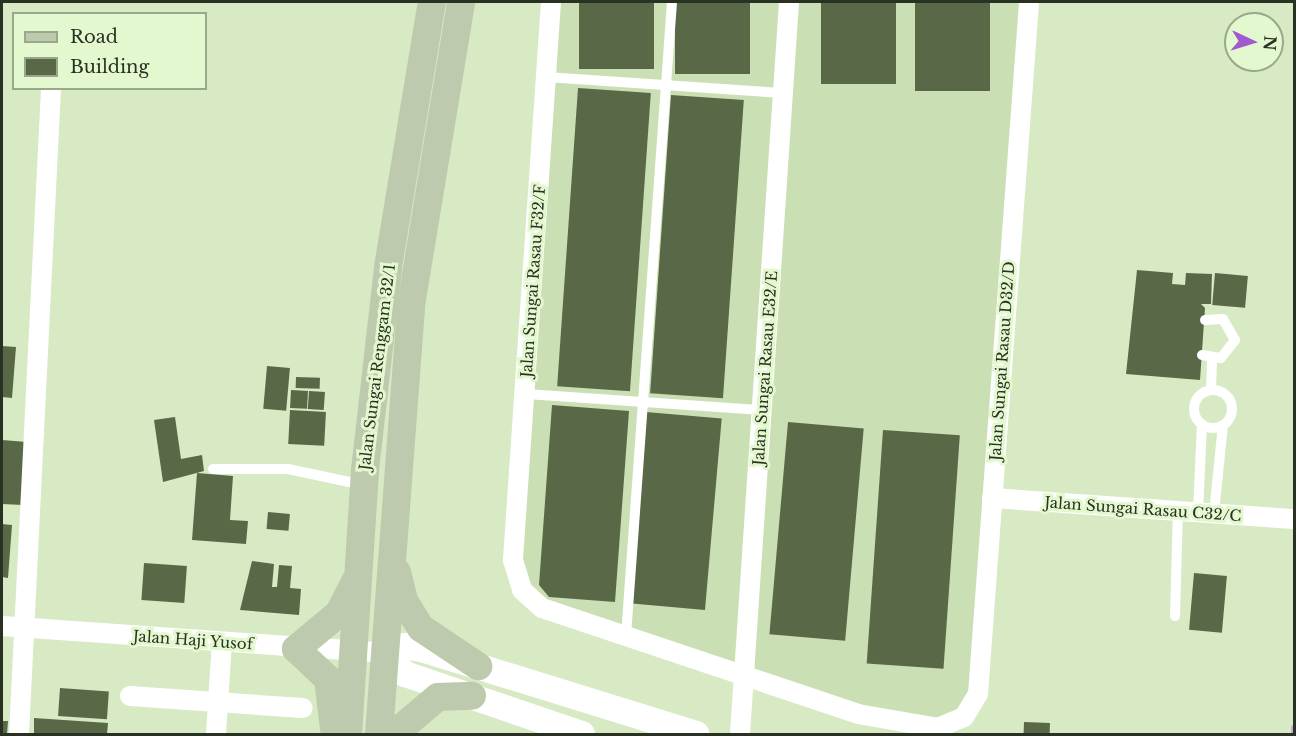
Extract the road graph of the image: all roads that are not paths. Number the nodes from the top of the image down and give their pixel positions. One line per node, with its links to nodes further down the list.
1 (432, 2): 19 (main road, Jalan Sungai Renggam 32/1)
2 (461, 2): 23 (main road, Jalan Sungai Renggam 32/1)
3 (551, 2): 7 (street, Jalan Sungai Rasau F32/F)
4 (672, 2): 8 (lane)
5 (789, 2): 10 (street, Jalan Sungai Rasau E32/E)
6 (1029, 2): 20 (street, Jalan Sungai Rasau D32/D)
7 (546, 77): 8 (lane); 13 (street, Jalan Sungai Rasau F32/F)
8 (666, 86): 10 (lane); 14 (lane)
9 (51, 90): 27 (street)
10 (783, 93): 15 (street, Jalan Sungai Rasau E32/E)
11 (1205, 320): 12 (lane)
12 (1211, 390): 16 (lane); 17 (lane)
13 (526, 394): 14 (lane); 28 (street, Jalan Sungai Rasau F32/F)
14 (644, 402): 15 (lane); 28 (lane)
15 (762, 410): 34 (street, Jalan Sungai Rasau E32/E)
16 (1202, 424): 17 (lane); 21 (lane)
17 (1223, 425): 21 (lane)
18 (213, 469): 19 (lane)
19 (364, 485): 24 (main road, Jalan Sungai Renggam 32/1)
20 (992, 498): 21 (street, Jalan Sungai Rasau C32/C); 34 (street, Jalan Sungai Rasau D32/D)
21 (1197, 512): 22 (street, Jalan Sungai Rasau C32/C); 25 (lane)
22 (1294, 519)
23 (392, 553): 32 (main road, Jalan Sungai Renggam 32/1); 33 (main road)
24 (357, 578): 30 (main road); 31 (main road, Jalan Sungai Renggam 32/1)
25 (1175, 616)
26 (2, 626): 27 (street, Jalan Haji Yusof)
27 (25, 628): 29 (street, Jalan Haji Yusof); 39 (street)
28 (626, 636): 34 (street)
29 (222, 642): 30 (street, Jalan Haji Yusof); 37 (street)
30 (296, 649): 31 (street, Jalan Haji Yusof); 41 (main road)
31 (354, 652): 32 (street, Jalan Haji Yusof); 42 (main road, Jalan Sungai Renggam 32/1)
32 (385, 653): 33 (street); 36 (street); 43 (main road, Jalan Sungai Renggam 32/1)
33 (478, 666): 46 (street)
34 (742, 675): 47 (street, Jalan Sungai Rasau E32/E)
35 (130, 696): 37 (street)
36 (472, 696): 44 (main road); 45 (street)
37 (219, 701): 38 (street); 40 (street)
38 (303, 708)
39 (20, 735)
40 (216, 735)
41 (333, 735)
42 (348, 735)
43 (379, 735)
44 (394, 735)
45 (582, 735)
46 (696, 735)
47 (740, 735)

